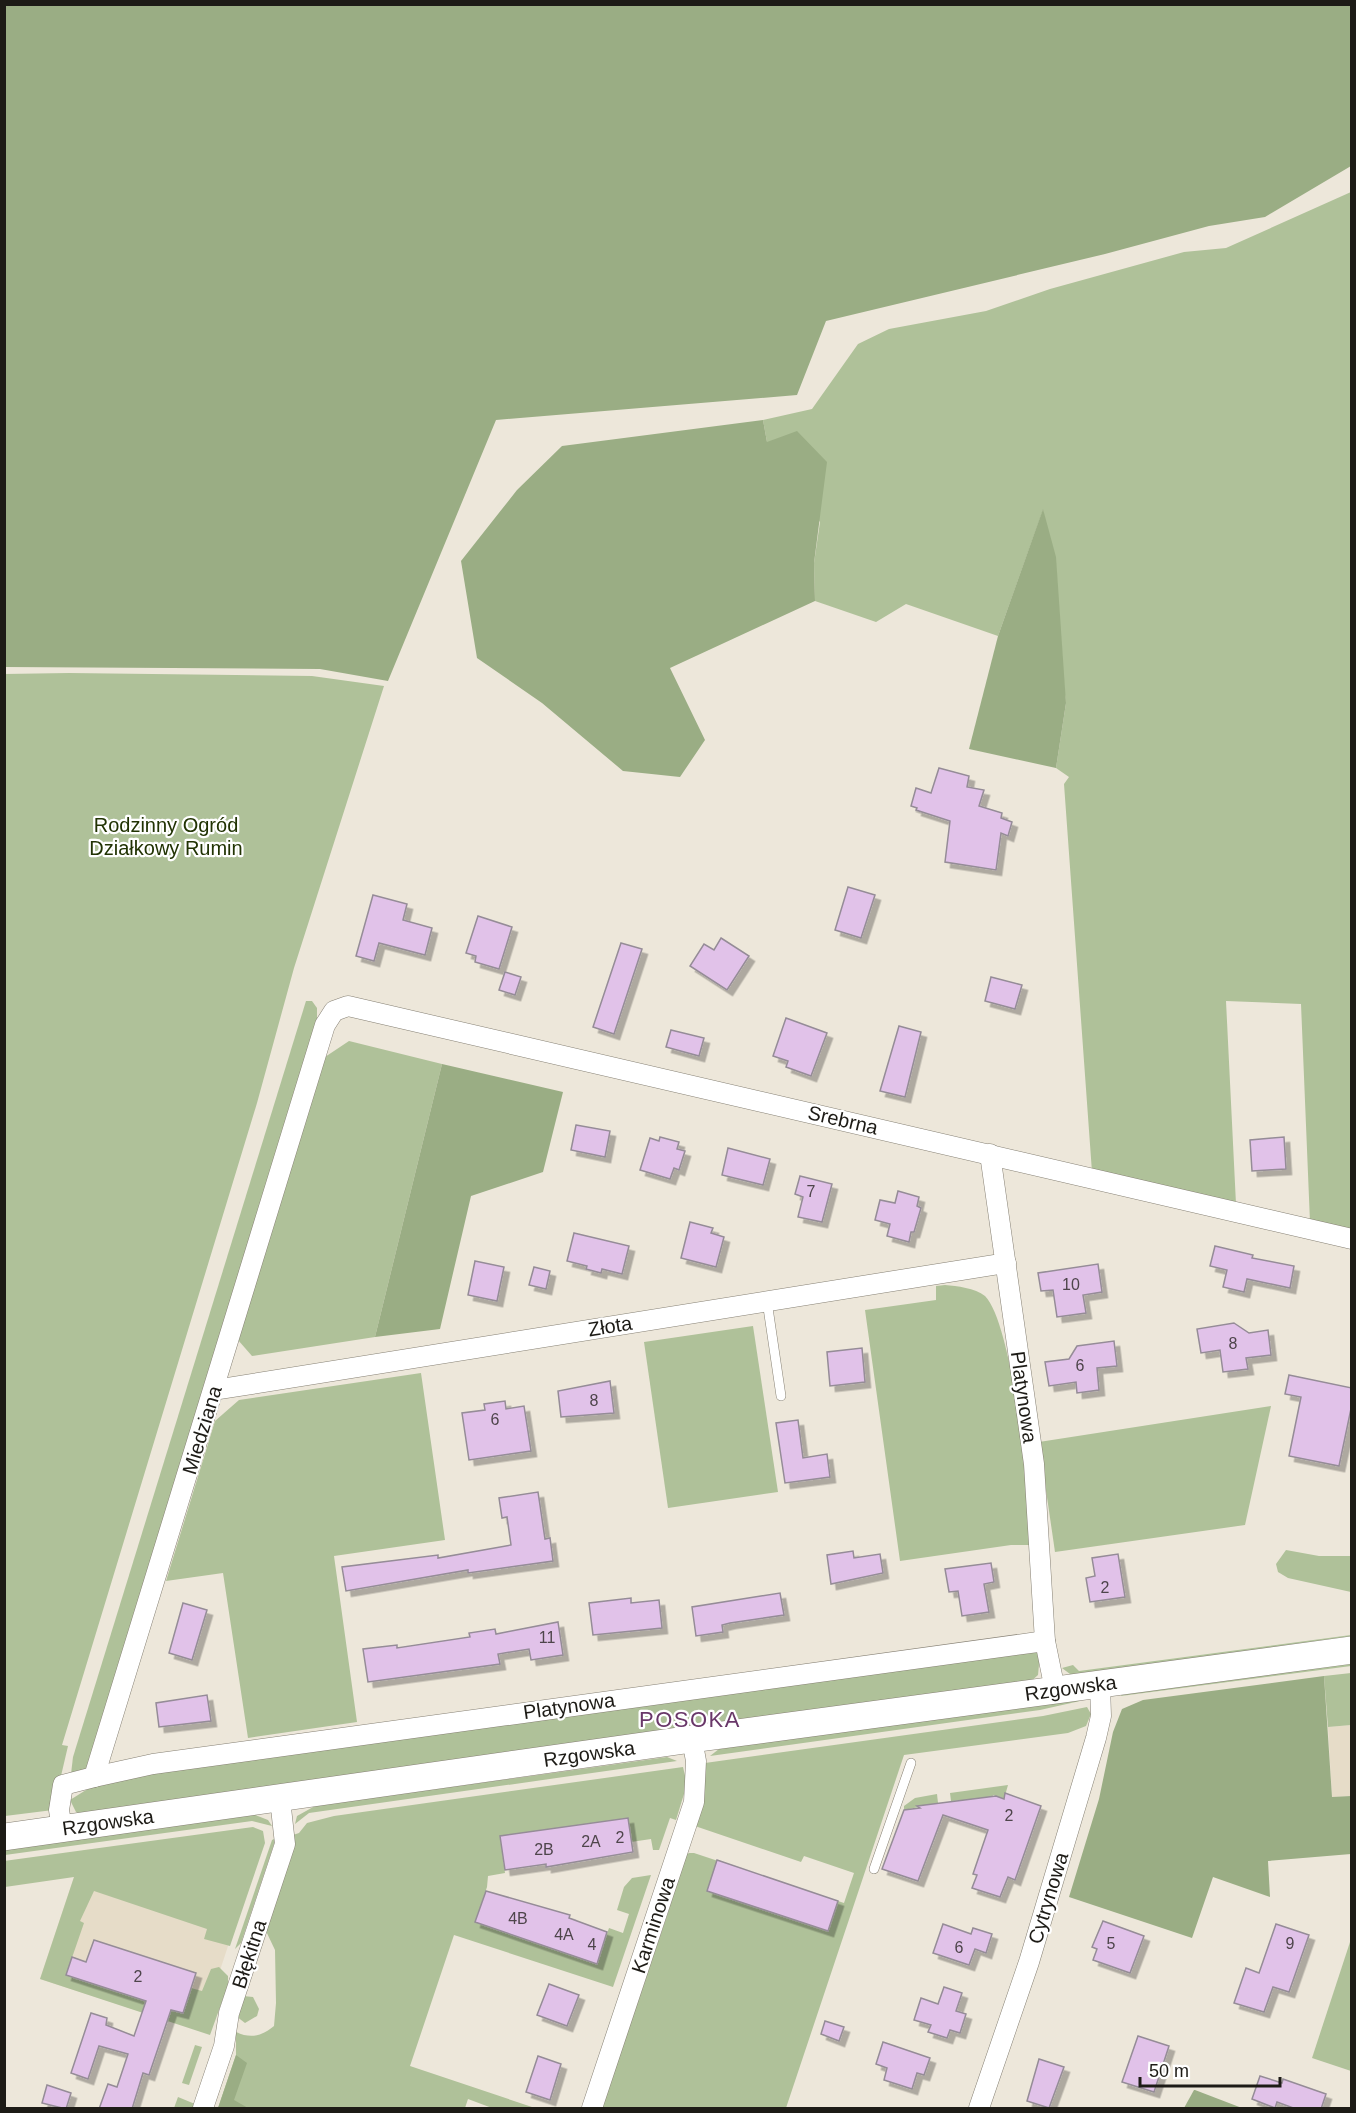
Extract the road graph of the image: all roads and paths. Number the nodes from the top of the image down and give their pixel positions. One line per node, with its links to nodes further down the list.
1 (334, 1011): 2 (street, Srebrna); 6 (street, Miedziana)
2 (990, 1154): 3 (street, Srebrna); 4 (street, Platynowa)
3 (1352, 1239)
4 (1006, 1263): 5 (street, Złota); 8 (street, Platynowa)
5 (767, 1301): 6 (street, Złota); 7 (lane)
6 (214, 1390): 14 (street, Miedziana)
7 (781, 1396)
8 (1045, 1641): 11 (street, Platynowa); 14 (street, Platynowa)
9 (1352, 1650): 10 (street, Rzgowska)
10 (1100, 1684): 11 (street, Rzgowska); 21 (street, Cytrynowa)
11 (1055, 1690): 12 (street, Rzgowska)
12 (692, 1739): 15 (street, Rzgowska); 20 (street, Karminowa)
13 (911, 1763): 18 (lane)
14 (94, 1777): 16 (street)
15 (280, 1799): 16 (street, Rzgowska); 19 (street, Błękitna)
16 (62, 1828): 17 (street, Rzgowska)
17 (4, 1837)
18 (874, 1869)
19 (203, 2109)
20 (592, 2109)
21 (979, 2109)

